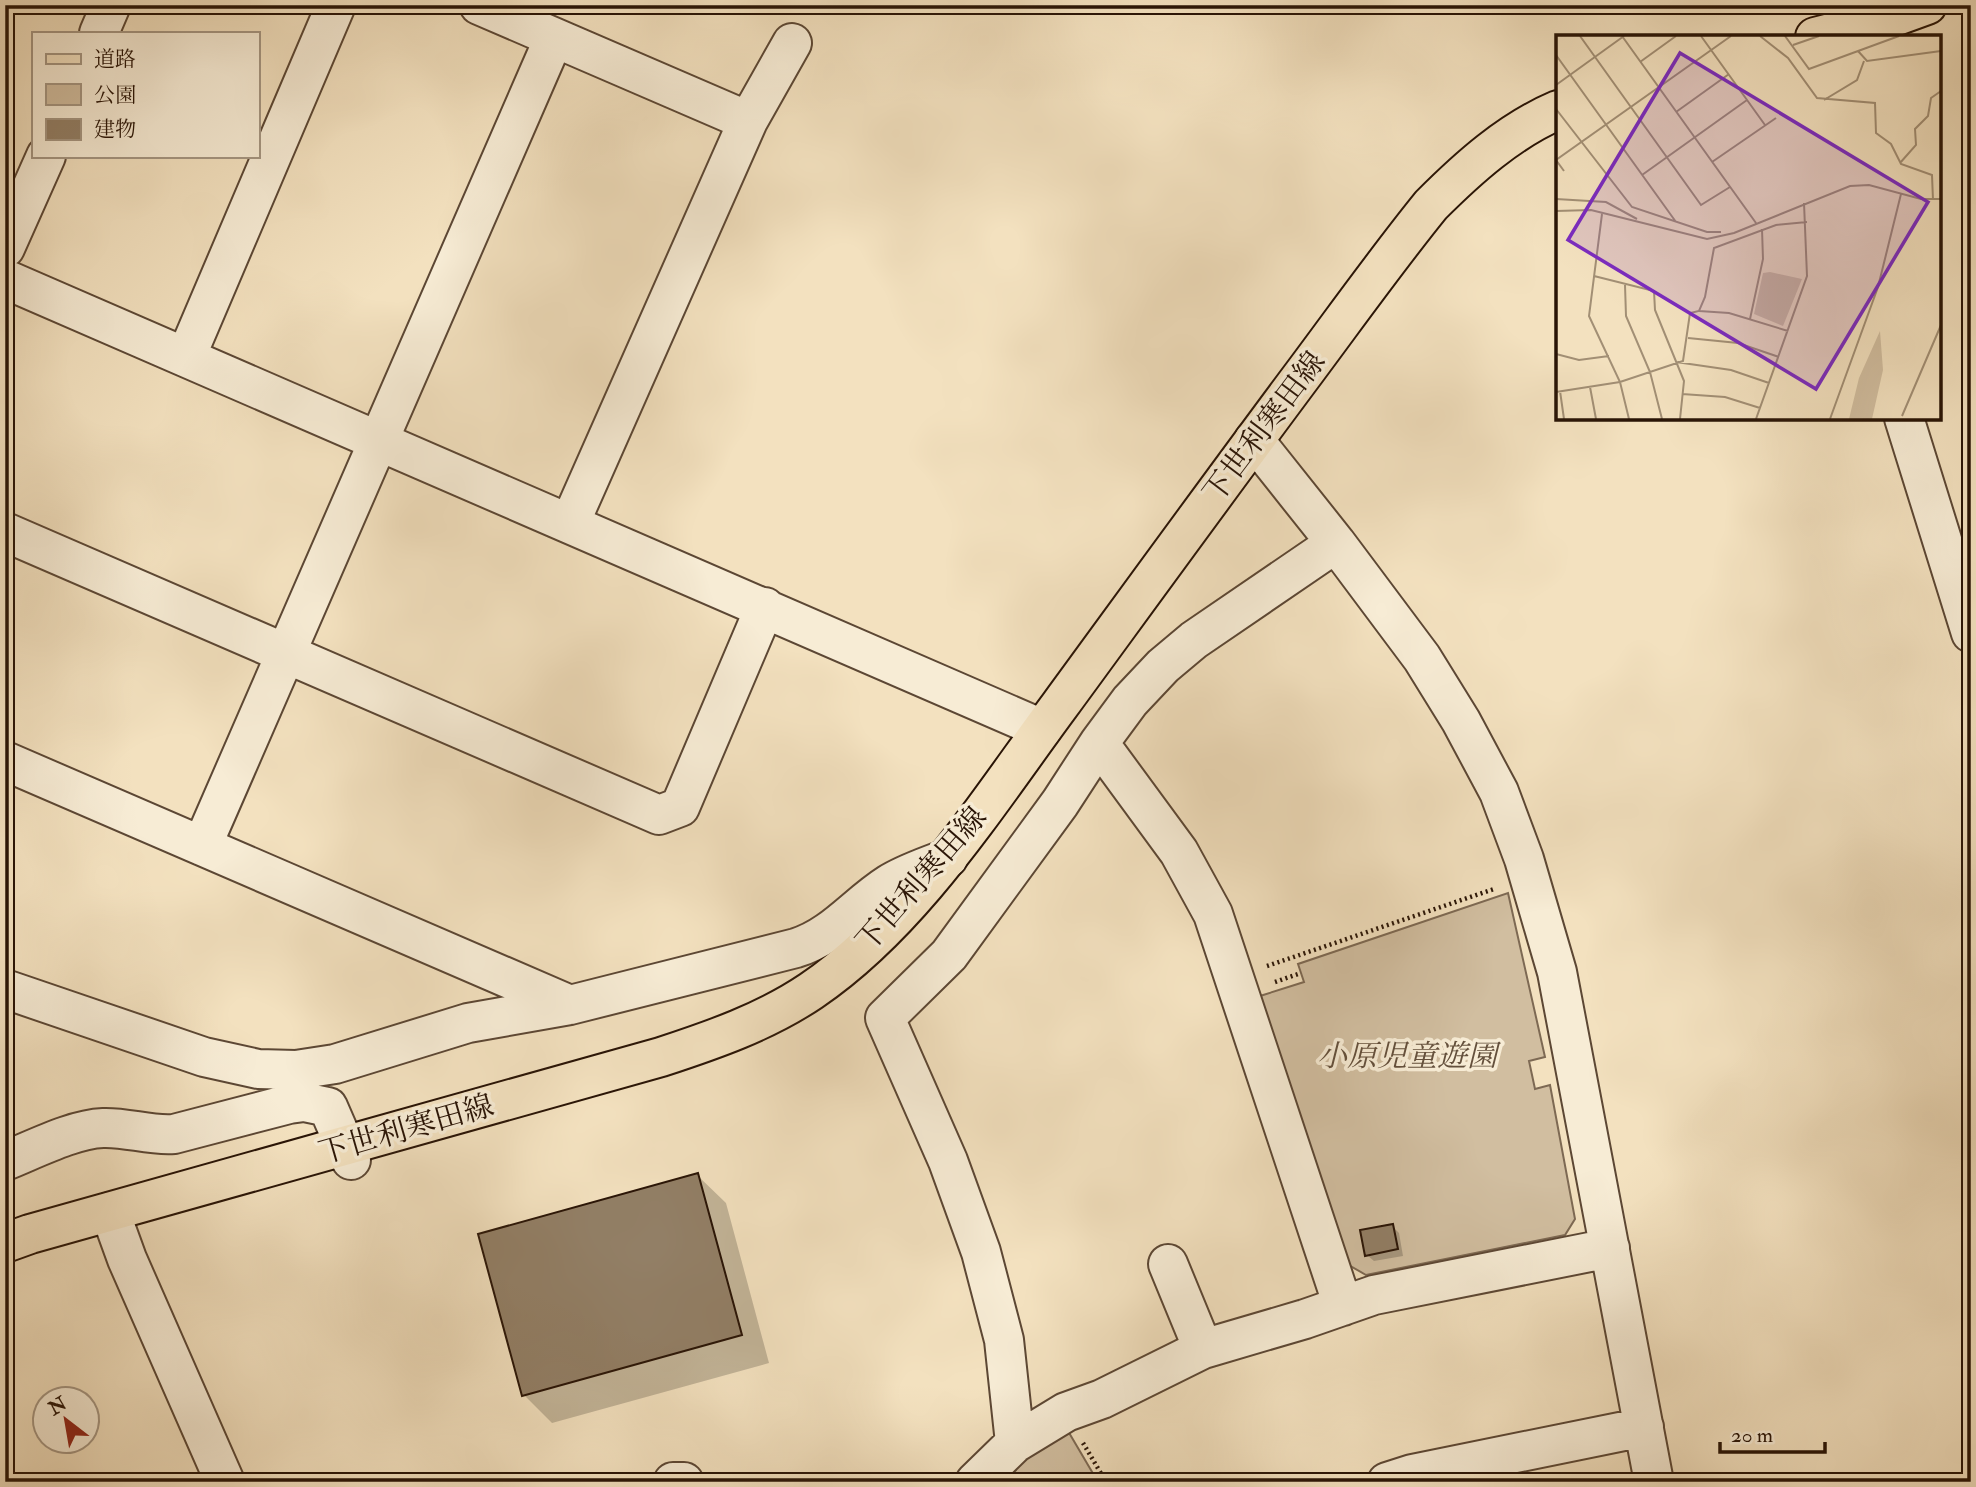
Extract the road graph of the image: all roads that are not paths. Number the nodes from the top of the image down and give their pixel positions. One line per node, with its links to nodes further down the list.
1 (111, 5): 5 (street)
2 (336, 5): 14 (street)
3 (479, 5): 7 (street)
4 (1927, 5): 6 (main road)
5 (99, 32)
6 (1823, 35)
7 (554, 38): 10 (street); 17 (street)
8 (792, 43): 10 (street)
9 (1556, 111): 16 (main road, 下世利寒田線)
10 (748, 121): 18 (street)
11 (45, 158): 12 (street)
12 (5, 248)
13 (5, 279): 14 (street)
14 (186, 357): 17 (street)
15 (1905, 420): 22 (street)
16 (1254, 440): 20 (street); 24 (main road, 下世利寒田線)
17 (379, 441): 18 (street); 23 (street)
18 (570, 523): 21 (street)
19 (5, 532): 23 (street)
20 (1336, 543): 25 (street); 35 (street)
21 (765, 607): 23 (street); 24 (street)
22 (1971, 633)
23 (286, 654): 27 (street)
24 (1042, 729): 28 (main road, 下世利寒田線)
25 (1098, 743): 37 (street); 40 (street)
26 (5, 761): 27 (street)
27 (202, 846): 30 (street)
28 (948, 858): 30 (street); 31 (main road, 下世利寒田線)
29 (5, 989): 30 (street)
30 (570, 1005)
31 (348, 1153): 32 (street); 33 (main road, 下世利寒田線)
32 (5, 1161)
33 (110, 1212): 34 (main road, 下世利寒田線); 41 (street)
34 (5, 1243)
35 (1610, 1248): 37 (street); 39 (street)
36 (1168, 1264): 38 (street)
37 (1343, 1306): 38 (street)
38 (1203, 1349): 40 (street)
39 (1644, 1427): 45 (street); 46 (street)
40 (1015, 1443): 44 (street)
41 (225, 1482)
42 (673, 1482): 43 (street)
43 (684, 1482)
44 (975, 1482)
45 (1387, 1482)
46 (1654, 1482)

